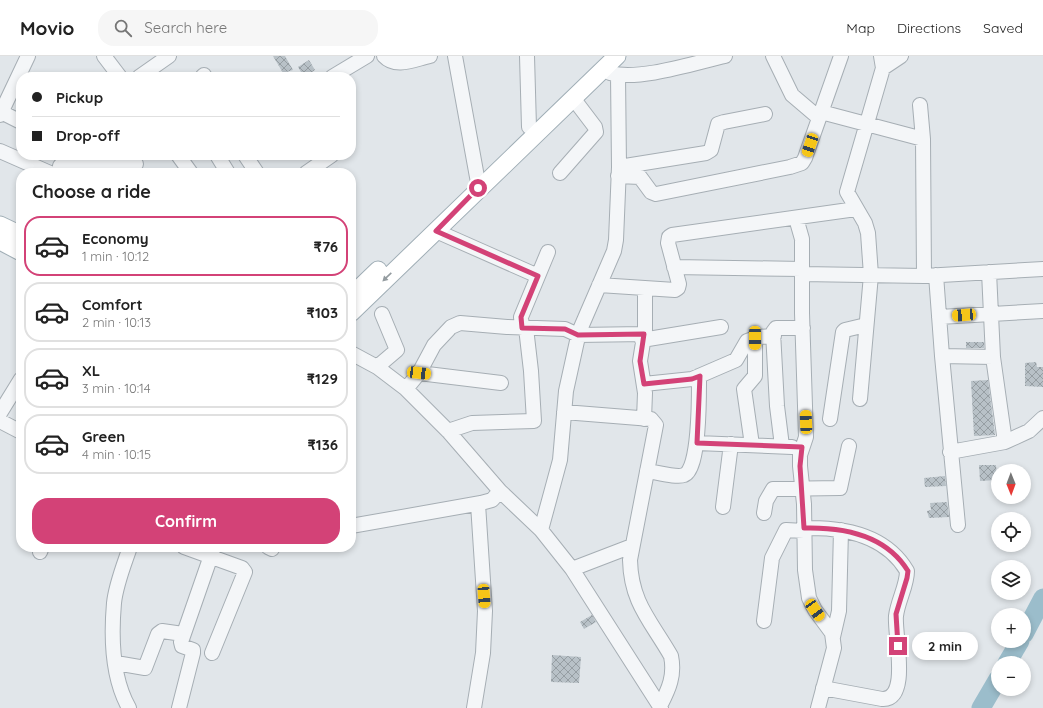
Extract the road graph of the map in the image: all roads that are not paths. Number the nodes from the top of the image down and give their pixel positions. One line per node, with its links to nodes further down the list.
1 (28, 56): 16 (street)
2 (104, 56): 17 (street)
3 (169, 56): 18 (street)
4 (367, 56): 19 (street)
5 (384, 56): 6 (street)
6 (430, 56)
7 (455, 56): 41 (street)
8 (527, 56): 29 (street)
9 (617, 56): 15 (main road)
10 (725, 56): 20 (street)
11 (773, 56): 26 (street)
12 (841, 56): 26 (street)
13 (901, 56): 14 (street)
14 (882, 62): 28 (street)
15 (602, 63): 20 (street); 22 (main road); 29 (main road)
16 (21, 72)
17 (116, 72)
18 (146, 72)
19 (340, 72)
20 (618, 75): 39 (street)
21 (16, 82): 24 (street)
22 (573, 98): 40 (street); 41 (main road)
23 (920, 105): 30 (street)
24 (1, 114): 27 (street)
25 (765, 114): 39 (street)
26 (820, 115): 28 (street); 39 (street)
27 (16, 120)
28 (866, 124): 30 (street); 42 (street)
29 (529, 126): 41 (main road)
30 (923, 139): 55 (street)
31 (0, 151): 32 (street)
32 (16, 158)
33 (20, 160): 36 (street)
34 (325, 160): 38 (street)
35 (136, 164): 37 (street)
36 (39, 168)
37 (60, 168)
38 (313, 168)
39 (619, 171): 57 (street)
40 (560, 173)
41 (478, 182): 45 (main road); 59 (main road)
42 (856, 210): 43 (street); 56 (street)
43 (796, 218): 50 (street); 52 (street)
44 (0, 225): 46 (main road)
45 (436, 231): 54 (street); 60 (main road, one-way to 60)
46 (16, 233)
47 (0, 241): 48 (main road)
48 (16, 249)
49 (548, 252): 54 (street)
50 (674, 267): 52 (street); 58 (street)
51 (1043, 269): 53 (street)
52 (802, 271): 56 (street); 68 (street)
53 (989, 272): 55 (street); 62 (street)
54 (538, 276): 67 (street)
55 (930, 276): 56 (street); 64 (street)
56 (870, 282): 65 (street)
57 (599, 284): 58 (street); 69 (street)
58 (645, 288): 71 (street)
59 (356, 292)
60 (356, 308)
61 (1043, 311): 62 (street)
62 (990, 313): 64 (street); 75 (street)
63 (382, 314): 76 (street)
64 (939, 317): 74 (street)
65 (866, 325): 83 (street); 88 (street)
66 (721, 327): 71 (street)
67 (524, 328): 69 (street); 77 (street); 91 (street)
68 (803, 328): 70 (street); 98 (street)
69 (579, 331): 71 (street); 84 (street)
70 (774, 336): 72 (street); 96 (street)
71 (643, 337): 80 (street)
72 (755, 338): 78 (street); 95 (street)
73 (356, 356): 76 (street)
74 (942, 356): 75 (street); 99 (street)
75 (993, 357): 92 (street)
76 (378, 367): 82 (street)
77 (419, 373): 79 (street); 82 (street)
78 (700, 376): 80 (street); 93 (street)
79 (501, 383)
80 (644, 384): 87 (street)
81 (16, 387): 85 (street)
82 (406, 389): 91 (street)
83 (860, 399)
84 (564, 412): 87 (street); 109 (street)
85 (0, 413)
86 (1043, 418): 92 (street)
87 (644, 419): 100 (street)
88 (830, 419)
89 (0, 421): 90 (street)
90 (16, 429)
91 (448, 431): 102 (street)
92 (1005, 442): 99 (street)
93 (697, 443): 94 (street); 100 (street)
94 (731, 444): 95 (street); 104 (street)
95 (752, 445): 96 (street)
96 (782, 446): 98 (street)
97 (849, 446): 101 (street)
98 (802, 447): 101 (street)
99 (950, 452): 107 (street)
100 (647, 471): 111 (street)
101 (802, 489): 105 (street); 108 (street)
102 (500, 491): 103 (street); 109 (street)
103 (478, 504): 106 (street); 124 (street)
104 (723, 507)
105 (764, 513)
106 (356, 525)
107 (958, 525)
108 (804, 529): 110 (street); 115 (street); 117 (street)
109 (541, 530): 114 (street)
110 (841, 530): 117 (street); 120 (street)
111 (632, 546): 114 (street); 121 (street)
112 (129, 552): 119 (street)
113 (212, 552): 116 (street); 118 (street)
114 (572, 569): 121 (street)
115 (764, 621)
116 (183, 634): 119 (street); 123 (street)
117 (833, 637): 120 (street)
118 (212, 653)
119 (116, 663): 122 (street)
120 (824, 688): 125 (street)
121 (661, 707)
122 (129, 708)
123 (178, 708)
124 (474, 708)
125 (818, 708)

